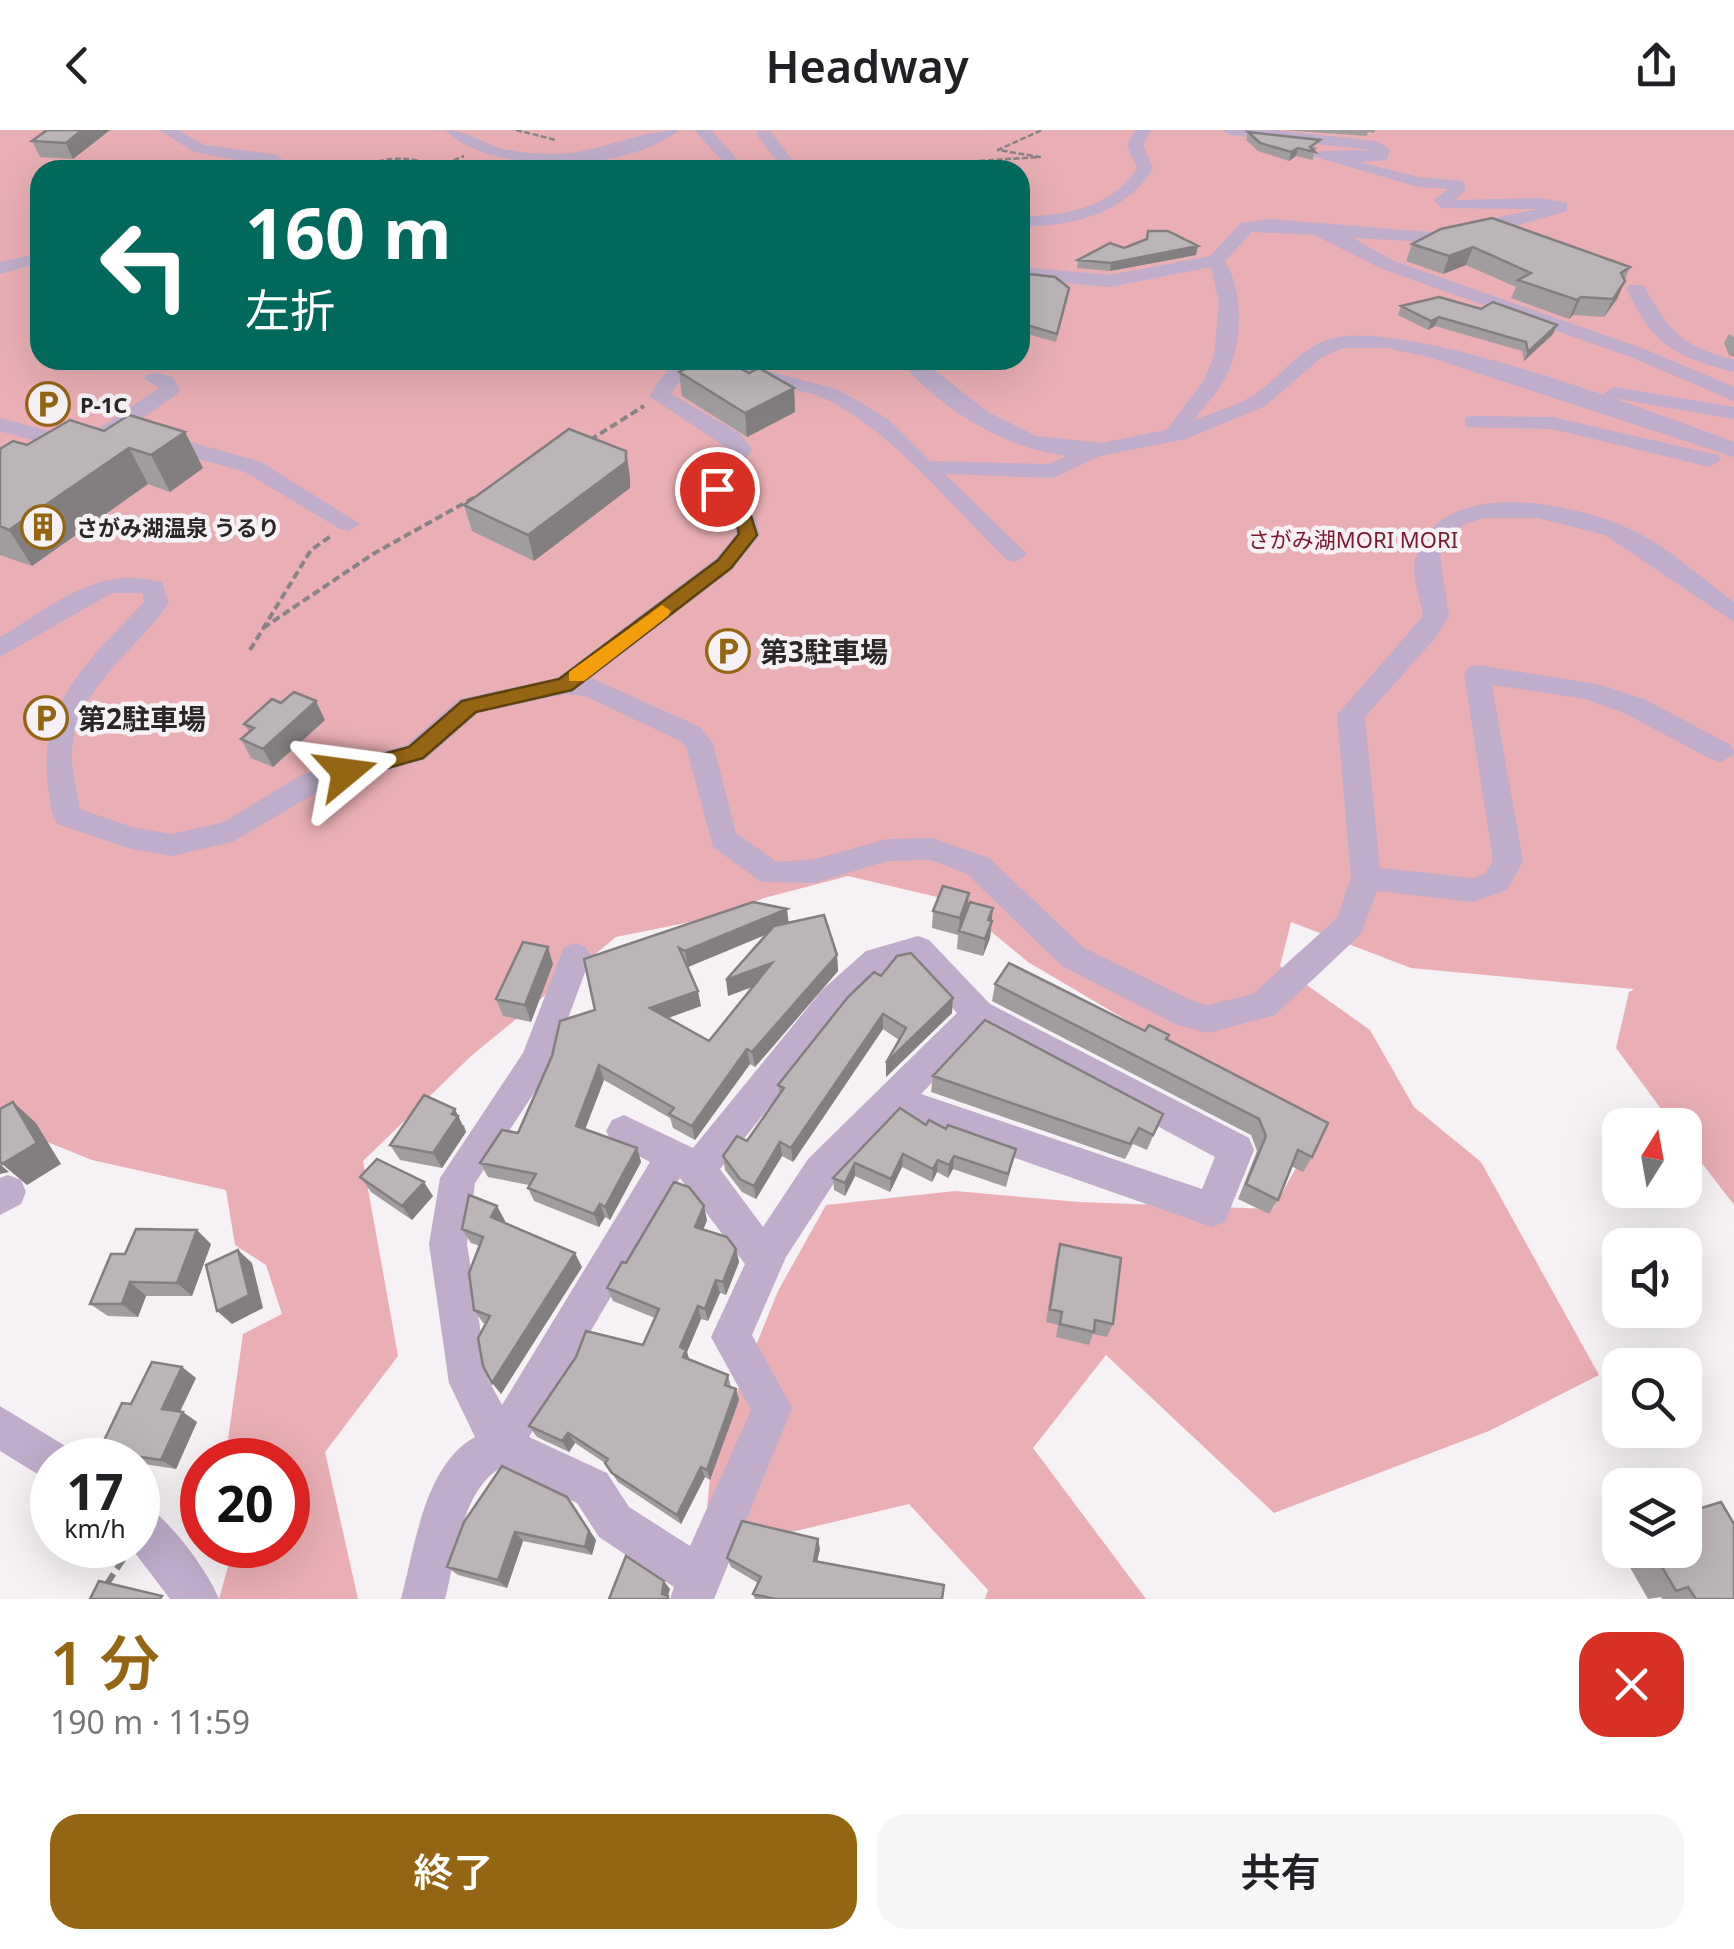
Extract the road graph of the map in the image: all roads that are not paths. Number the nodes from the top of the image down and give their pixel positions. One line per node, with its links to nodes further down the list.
1 (167, 130): 9 (street)
2 (453, 130): 3 (street)
3 (671, 130)
4 (702, 130): 11 (street)
5 (1142, 130): 13 (street)
6 (1230, 130): 17 (street)
7 (764, 134): 12 (street)
8 (234, 136): 9 (street)
9 (212, 150): 10 (street)
10 (274, 160)
11 (730, 160)
12 (784, 160)
13 (1143, 172): 14 (street); 15 (street)
14 (1126, 217)
15 (1030, 221)
16 (1100, 229): 18 (street)
17 (1317, 230): 20 (street); 30 (street)
18 (1030, 240)
19 (30, 260): 21 (street)
20 (1216, 260): 22 (street); 35 (street)
21 (0, 268)
22 (1030, 275)
23 (1636, 288): 24 (street)
24 (1734, 366)
25 (677, 370): 44 (street)
26 (734, 370): 39 (street)
27 (923, 370): 36 (street)
28 (153, 378): 34 (street)
29 (1546, 385): 31 (street); 35 (street); 37 (street)
30 (1734, 394)
31 (1734, 412)
32 (1472, 422): 38 (street)
33 (0, 424): 34 (street)
34 (116, 428): 40 (street)
35 (1178, 434): 36 (street)
36 (1095, 450): 39 (street)
37 (1734, 450)
38 (1734, 466)
39 (923, 467): 41 (street)
40 (348, 524)
41 (1015, 555)
42 (1734, 614): 46 (street)
43 (0, 648): 44 (street)
44 (565, 685): 46 (street)
45 (1721, 752): 46 (street)
46 (1366, 878)
47 (575, 956): 54 (street)
48 (978, 1014): 49 (street); 49 (street); 51 (street)
49 (898, 1096): 52 (street)
50 (624, 1131): 51 (street)
51 (686, 1163): 52 (street); 54 (street)
52 (765, 1261): 57 (street)
53 (0, 1426): 55 (street)
54 (501, 1445): 57 (street); 59 (street)
55 (30, 1447)
56 (160, 1551): 58 (street)
57 (695, 1588)
58 (196, 1599)
59 (423, 1599)

